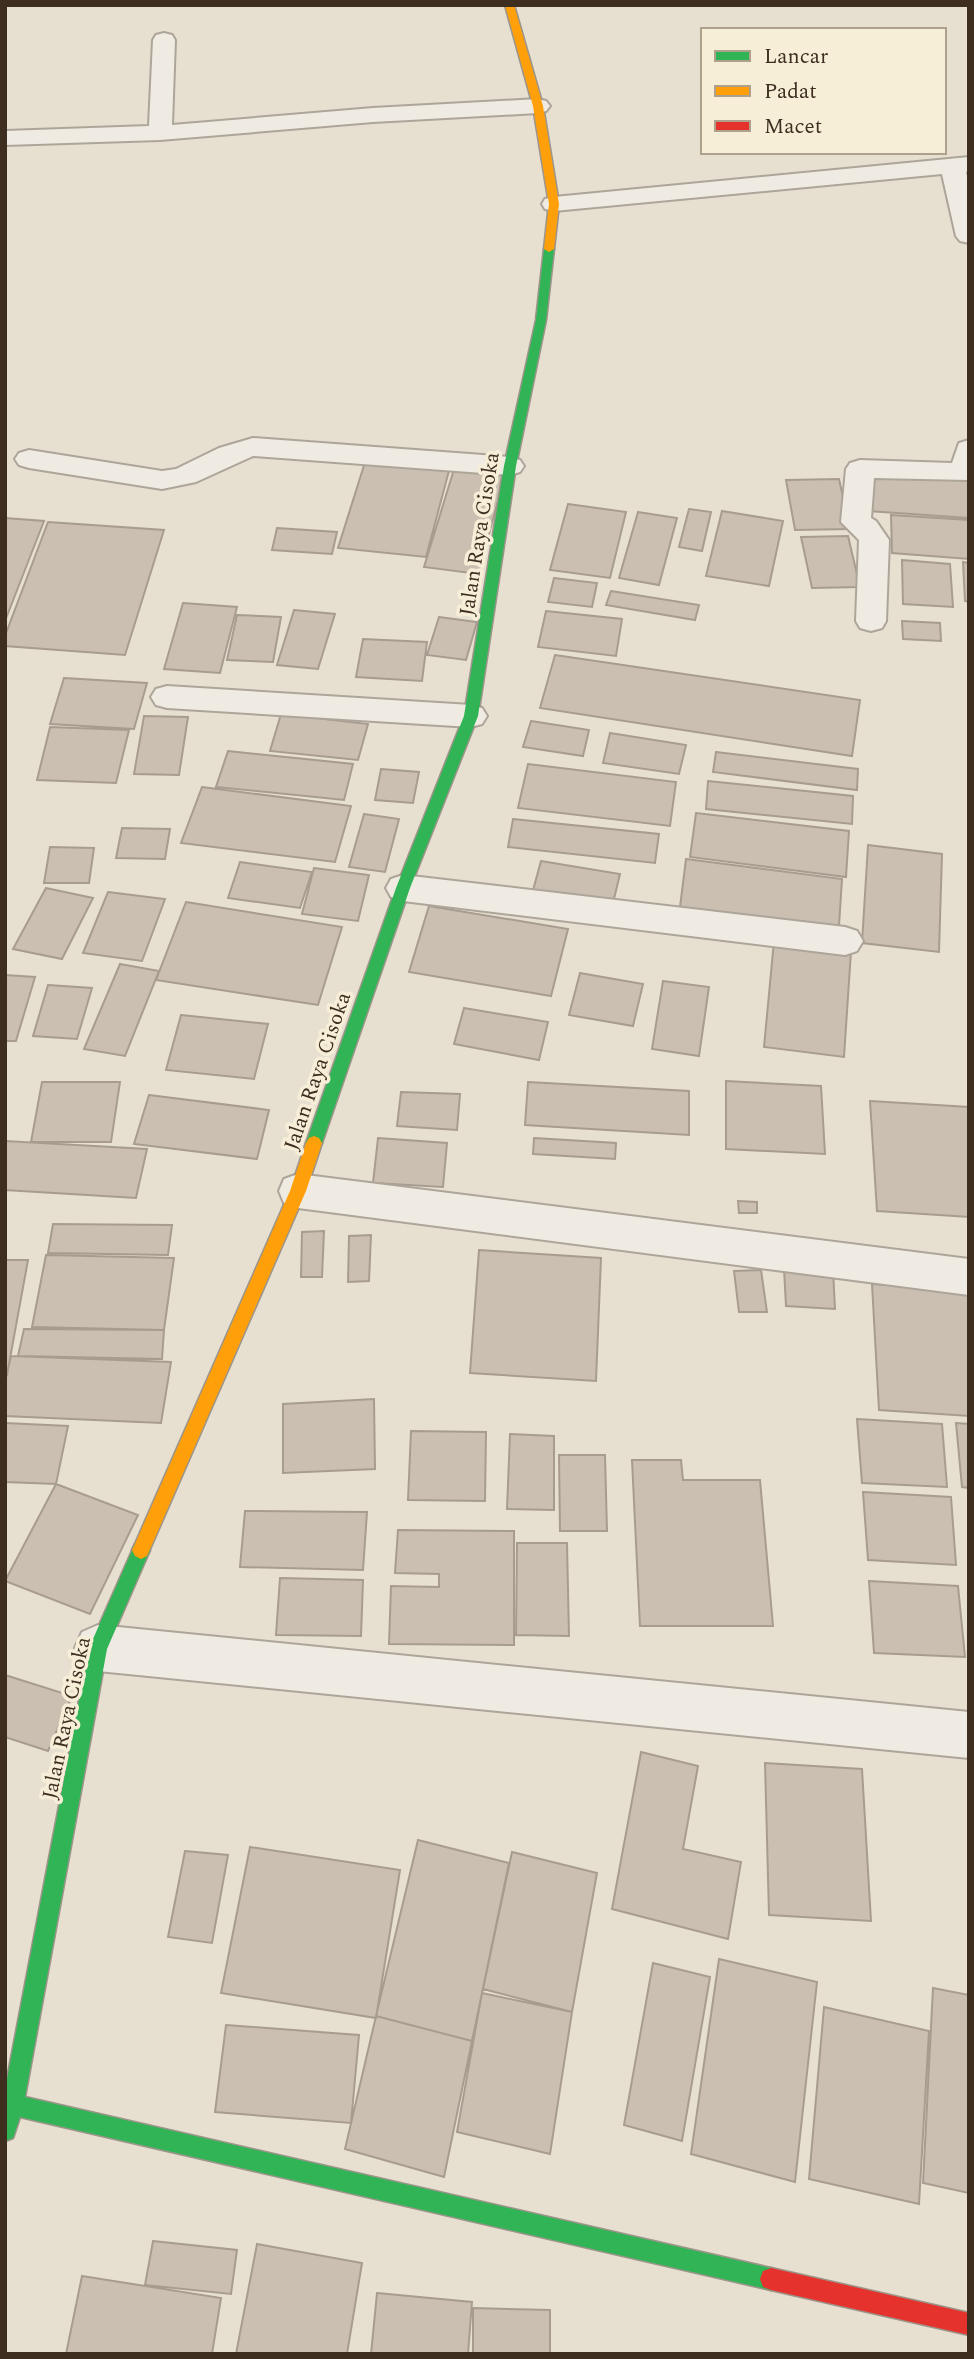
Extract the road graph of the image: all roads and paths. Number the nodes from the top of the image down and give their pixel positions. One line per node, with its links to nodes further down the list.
1 (509, 5): 3 (street, Jalan Raya Cisoka)
2 (164, 40): 4 (street)
3 (538, 106): 4 (street); 7 (street, Jalan Raya Cisoka)
4 (160, 133): 5 (street)
5 (5, 138)
6 (961, 164): 7 (street); 8 (street)
7 (554, 204): 11 (street, Jalan Raya Cisoka)
8 (969, 236)
9 (29, 459): 11 (street)
10 (968, 460): 12 (street)
11 (510, 466): 14 (street, Jalan Raya Cisoka)
12 (871, 621)
13 (167, 697): 14 (street)
14 (471, 716): 15 (street, Jalan Raya Cisoka)
15 (403, 888): 16 (street); 17 (street, Jalan Raya Cisoka)
16 (845, 941)
17 (298, 1191): 18 (street); 19 (street, Jalan Raya Cisoka)
18 (969, 1277)
19 (98, 1648): 20 (street); 21 (street, Jalan Raya Cisoka)
20 (969, 1735)
21 (13, 2105): 22 (street, Jalan Raya Cisoka); 23 (street)
22 (5, 2130)
23 (969, 2324)

